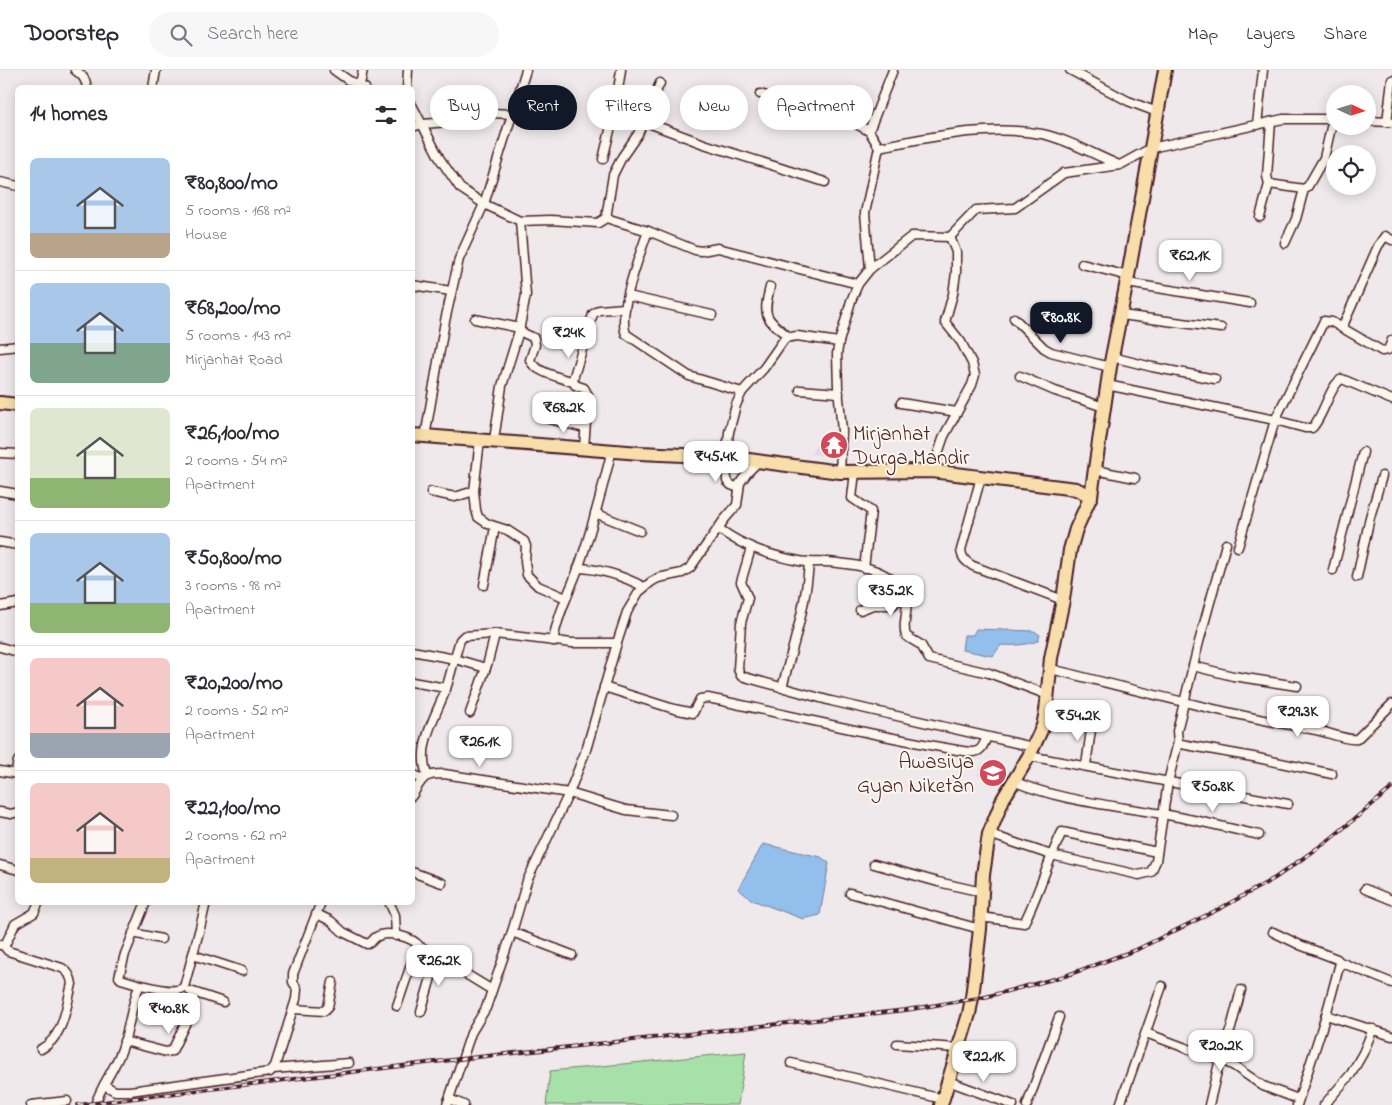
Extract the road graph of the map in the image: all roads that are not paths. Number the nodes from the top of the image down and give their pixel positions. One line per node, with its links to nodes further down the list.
1 (75, 70): 13 (street)
2 (156, 70): 14 (street)
3 (334, 70): 15 (street)
4 (363, 70): 16 (street)
5 (408, 70): 17 (street)
6 (526, 70): 18 (street)
7 (621, 70): 36 (street)
8 (893, 70): 32 (street)
9 (1070, 70): 20 (street)
10 (1165, 70): 20 (main road)
11 (1263, 70): 27 (street)
12 (1392, 80): 25 (street)
13 (86, 85)
14 (154, 85)
15 (360, 85)
16 (363, 85)
17 (407, 85)
18 (522, 85)
19 (415, 110): 26 (street)
20 (1157, 112): 35 (main road)
21 (508, 114): 26 (street)
22 (1326, 119): 24 (street)
23 (1376, 121): 25 (street)
24 (1271, 122): 27 (street); 40 (street)
25 (1390, 122)
26 (423, 124): 28 (street); 43 (street)
27 (1257, 125): 35 (street)
28 (415, 126)
29 (509, 130): 43 (street)
30 (640, 130): 45 (street)
31 (667, 130): 39 (street)
32 (869, 131): 34 (street)
33 (1330, 135): 42 (street)
34 (879, 147): 37 (street); 52 (street)
35 (1151, 148): 37 (street); 53 (main road)
36 (603, 159)
37 (1120, 165): 48 (street)
38 (0, 182): 41 (street)
39 (825, 182)
40 (1269, 184): 42 (street); 44 (street)
41 (15, 185)
42 (1304, 189): 50 (street)
43 (484, 204): 46 (street); 57 (street)
44 (1260, 217)
45 (606, 218): 46 (street); 47 (street)
46 (520, 221): 67 (street)
47 (648, 231): 54 (street); 58 (street)
48 (950, 237): 52 (street); 86 (street)
49 (1392, 240): 66 (street)
50 (1285, 243)
51 (1082, 264): 53 (street)
52 (870, 269): 54 (street)
53 (1128, 279): 59 (street); 62 (main road)
54 (858, 284): 70 (street)
55 (415, 285): 57 (street)
56 (770, 287): 68 (street)
57 (451, 291): 90 (street)
58 (628, 296): 60 (street); 61 (street)
59 (1250, 303)
60 (625, 308): 76 (street); 79 (street)
61 (712, 315)
62 (1120, 316): 65 (street); 73 (main road)
63 (1014, 318): 73 (street)
64 (475, 319): 67 (street)
65 (1221, 328)
66 (1342, 328): 69 (street); 88 (street)
67 (520, 329): 76 (street); 92 (street)
68 (788, 336): 70 (street); 79 (street)
69 (1392, 340)
70 (838, 342): 80 (street)
71 (15, 346): 72 (street)
72 (0, 348)
73 (1111, 362): 75 (street); 77 (main road)
74 (1020, 376): 85 (street)
75 (1215, 379)
76 (573, 382): 89 (street)
77 (1107, 385): 85 (main road); 88 (street)
78 (800, 390): 80 (street)
79 (742, 392): 98 (street)
80 (839, 393): 102 (street)
81 (1392, 400): 88 (street)
82 (0, 403): 84 (main road)
83 (901, 403): 86 (street)
84 (15, 404)
85 (1104, 407): 100 (main road)
86 (957, 412): 101 (street)
87 (549, 419): 89 (street)
88 (1275, 420): 120 (street)
89 (584, 428): 93 (street)
90 (419, 436): 91 (main road)
91 (480, 440): 92 (main road); 109 (street)
92 (494, 440): 93 (main road)
93 (584, 448): 94 (main road)
94 (612, 450): 98 (main road); 113 (street)
95 (1363, 452): 125 (street)
96 (0, 453): 97 (street)
97 (15, 454)
98 (726, 457): 99 (main road); 107 (street)
99 (759, 461): 102 (main road); 107 (street)
100 (1095, 470): 106 (street); 112 (main road)
101 (932, 471): 103 (main road); 105 (main road)
102 (840, 472): 103 (main road)
103 (855, 472): 124 (street)
104 (1382, 476): 126 (street)
105 (981, 477): 112 (main road); 131 (street)
106 (1135, 478)
107 (739, 488): 115 (street)
108 (0, 491): 111 (street)
109 (474, 491): 110 (street); 114 (street)
110 (431, 492)
111 (15, 494)
112 (1091, 496): 131 (main road)
113 (595, 513): 116 (street); 123 (street)
114 (495, 527): 127 (street); 130 (street)
115 (718, 528): 121 (street); 128 (street)
116 (640, 531)
117 (0, 542): 118 (street)
118 (15, 544)
119 (1226, 544): 142 (street)
120 (1238, 547)
121 (751, 548): 122 (street); 149 (street)
122 (809, 563): 124 (street); 149 (street)
123 (578, 568): 128 (street); 130 (street)
124 (864, 568): 129 (street)
125 (1333, 570)
126 (1357, 577)
127 (484, 585)
128 (644, 587): 137 (street)
129 (904, 594): 134 (street); 150 (street)
130 (566, 598): 136 (street)
131 (1063, 600): 144 (main road)
132 (15, 604): 133 (street)
133 (0, 606)
134 (860, 610)
135 (494, 634): 136 (street); 141 (street); 143 (street)
136 (553, 641): 137 (street)
137 (616, 643): 147 (street)
138 (0, 647): 139 (street)
139 (15, 651)
140 (415, 652): 141 (street)
141 (455, 659): 143 (street); 148 (street)
142 (1193, 666): 146 (street); 151 (street)
143 (486, 668): 153 (street)
144 (1050, 669): 150 (main road); 151 (street)
145 (415, 683): 148 (street)
146 (1297, 686)
147 (604, 687): 155 (street); 167 (street)
148 (446, 688): 163 (street)
149 (782, 688): 155 (street)
150 (1048, 694): 157 (main road)
151 (1184, 703): 152 (street); 156 (street)
152 (1392, 704)
153 (470, 713)
154 (1092, 723): 158 (street)
155 (987, 737): 157 (street)
156 (1178, 742): 161 (street); 165 (street)
157 (1031, 751): 158 (street); 164 (main road)
158 (1086, 765): 165 (street)
159 (0, 771): 160 (street)
160 (15, 774)
161 (1332, 774)
162 (415, 775): 163 (street)
163 (425, 777): 166 (street); 167 (street)
164 (1013, 781): 171 (street); 173 (main road)
165 (1168, 782): 168 (street); 171 (street)
166 (415, 792)
167 (569, 793): 172 (street); 193 (street)
168 (1288, 804)
169 (0, 812): 170 (street)
170 (15, 813)
171 (1163, 814): 174 (street); 175 (street)
172 (671, 815)
173 (989, 834): 176 (street); 183 (main road)
174 (1259, 835)
175 (1157, 852): 176 (street); 176 (street)
176 (1051, 855): 192 (street)
177 (874, 864): 183 (street)
178 (0, 865): 179 (street)
179 (15, 869)
180 (415, 873): 181 (street)
181 (442, 883)
182 (1365, 889): 185 (street)
183 (982, 892): 192 (main road)
184 (850, 893): 192 (street)
185 (1392, 900)
186 (38, 905): 198 (street)
187 (145, 905): 195 (street)
188 (205, 905): 200 (street)
189 (320, 905): 191 (street)
190 (390, 905): 196 (street)
191 (317, 914): 196 (street); 215 (street)
192 (980, 923): 224 (main road)
193 (512, 932): 201 (street); 210 (street)
194 (1273, 932): 203 (street)
195 (134, 933): 197 (street); 207 (street)
196 (396, 936): 199 (street)
197 (161, 939)
198 (2, 945): 225 (street)
199 (420, 947): 202 (street); 214 (street)
200 (193, 955): 204 (street); 209 (street)
201 (572, 955)
202 (437, 957): 210 (street); 216 (street)
203 (1340, 962): 206 (street); 217 (street)
204 (242, 971)
205 (333, 982): 215 (street)
206 (1392, 982)
207 (141, 985): 209 (street); 222 (street)
208 (1162, 986): 220 (street)
209 (183, 988): 212 (street)
210 (492, 990): 233 (street)
211 (1241, 990): 226 (street)
212 (194, 993): 213 (street); 222 (street)
213 (223, 1002)
214 (397, 1006)
215 (294, 1009): 229 (street)
216 (421, 1012)
217 (1326, 1015): 219 (street); 235 (street)
218 (1058, 1017): 240 (street)
219 (1373, 1029): 221 (street); 243 (street)
220 (1146, 1033): 226 (street); 241 (street)
221 (1392, 1036)
222 (124, 1041): 231 (street)
223 (897, 1044): 224 (street)
224 (958, 1048): 230 (main road)
225 (41, 1049)
226 (1220, 1059): 235 (street); 242 (street)
227 (349, 1063): 229 (street)
228 (791, 1063): 234 (street)
229 (273, 1069): 231 (street)
230 (948, 1081): 234 (main road); 239 (street)
231 (104, 1085): 237 (street)
232 (67, 1100): 236 (street)
233 (448, 1102): 238 (street)
234 (942, 1102)
235 (1298, 1102)
236 (32, 1105)
237 (95, 1105)
238 (464, 1105)
239 (1012, 1105)
240 (1027, 1105)
241 (1120, 1105)
242 (1209, 1105)
243 (1324, 1105)

